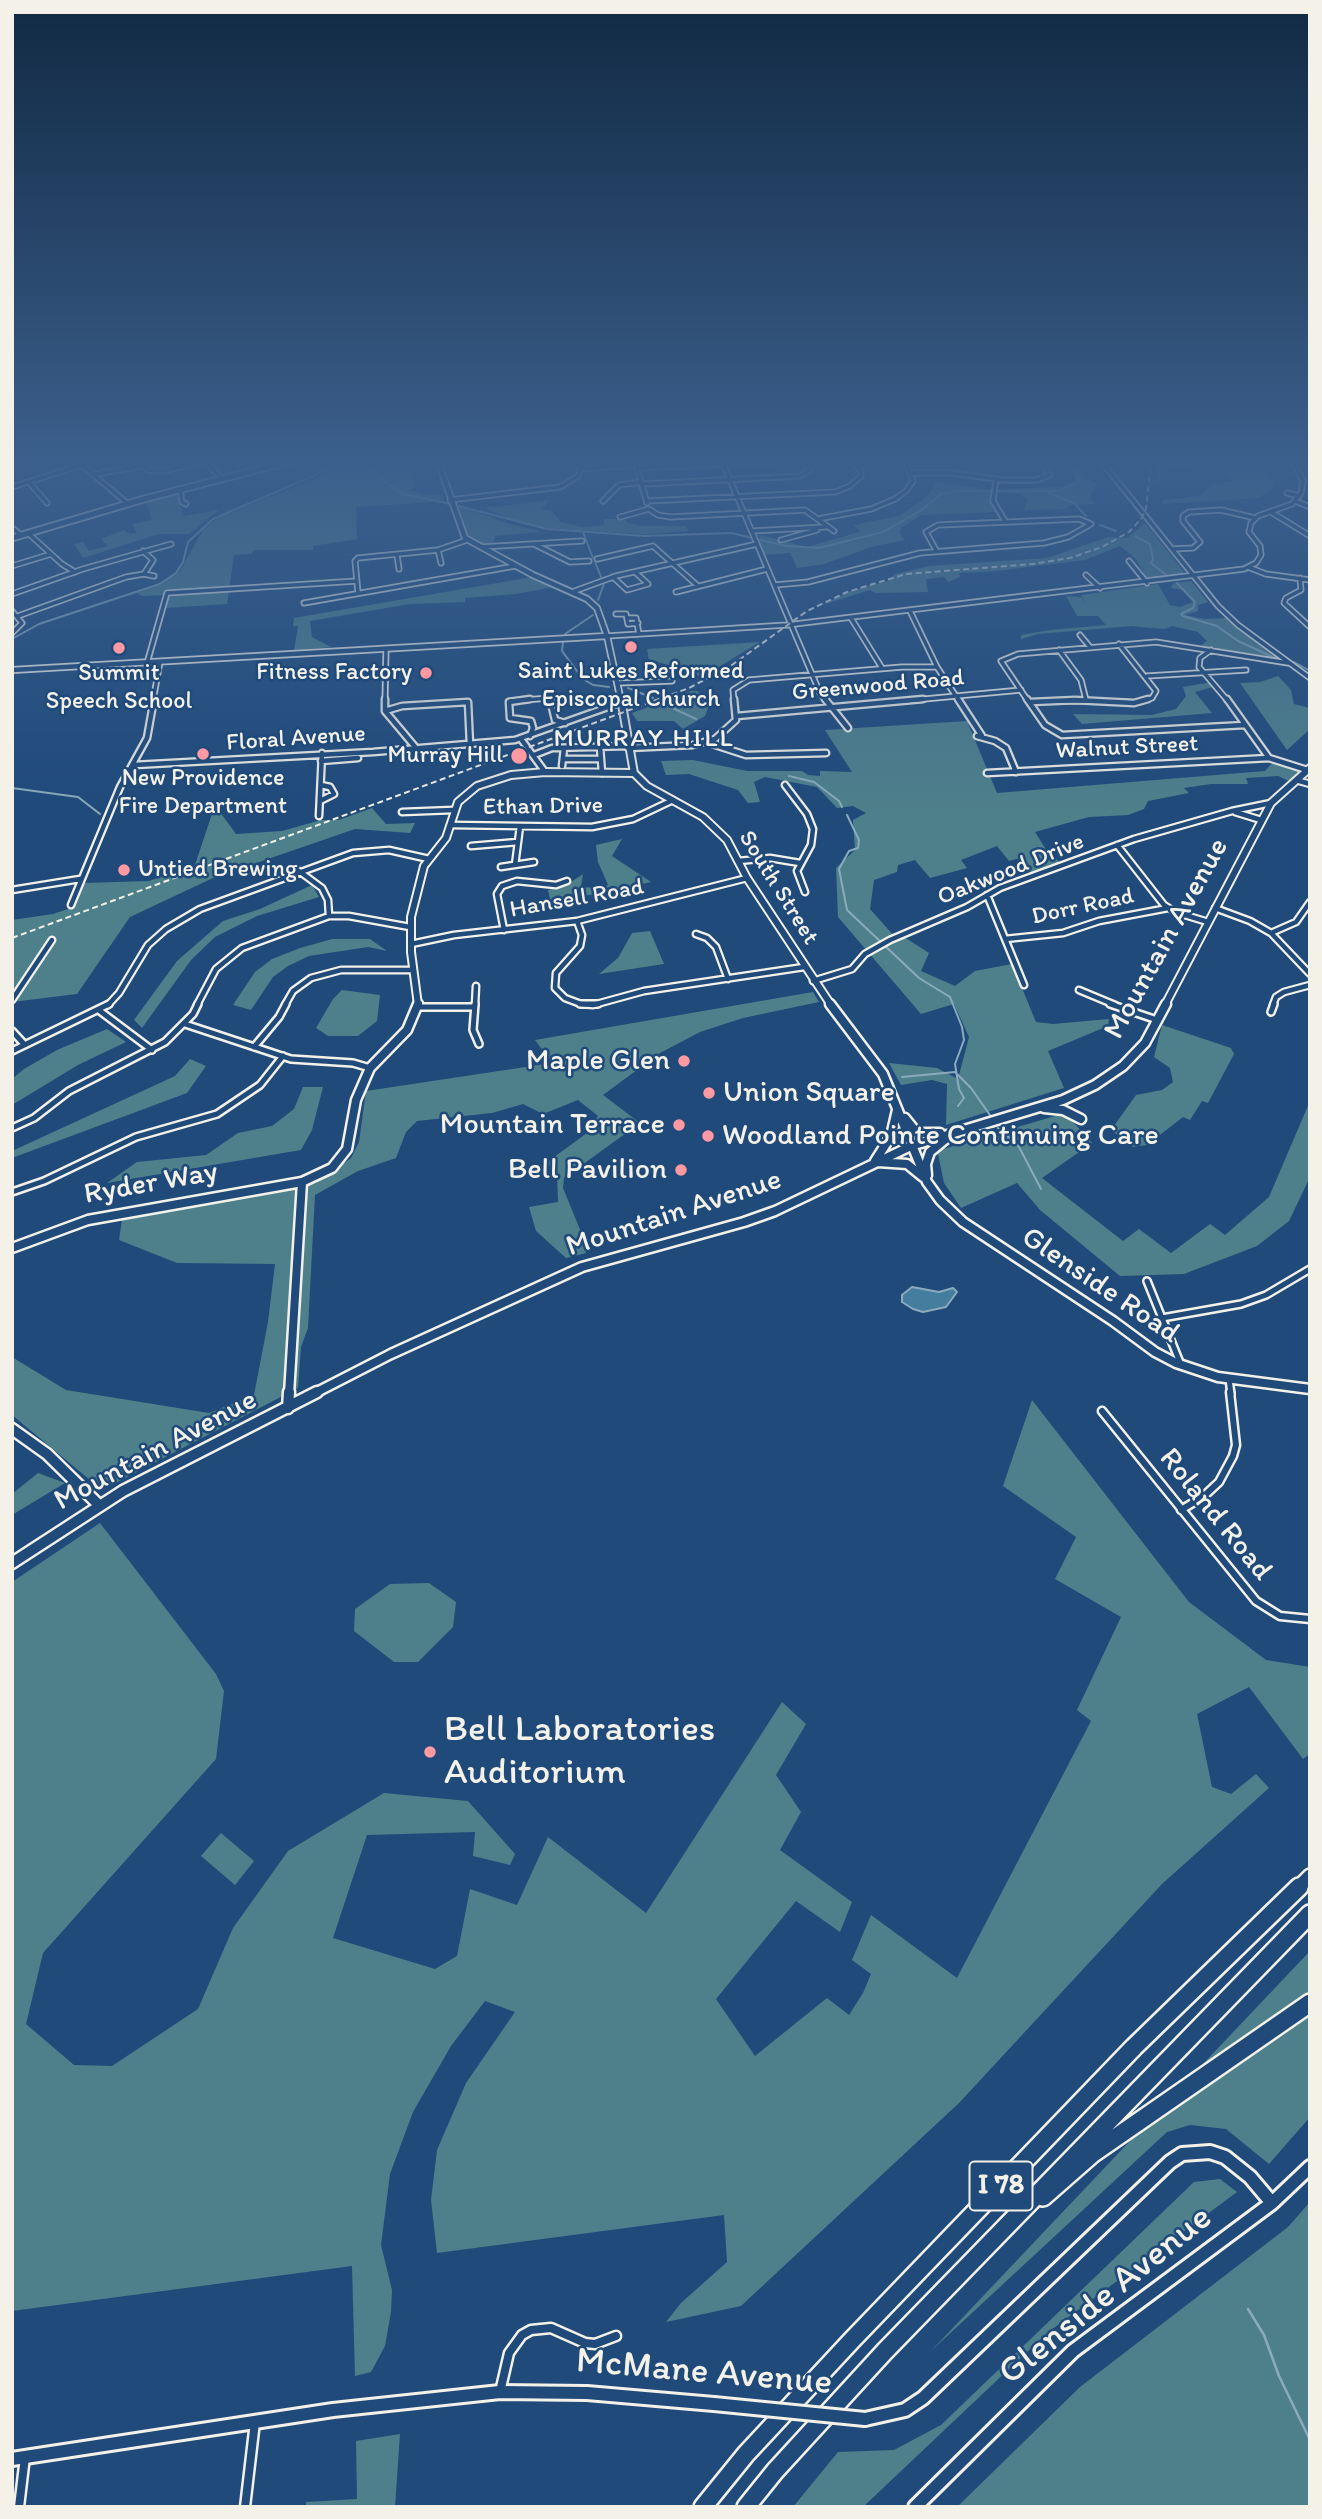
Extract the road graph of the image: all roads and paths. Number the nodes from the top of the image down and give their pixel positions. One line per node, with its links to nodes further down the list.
1 (1300, 578): 33 (street)
2 (56, 579): 25 (street)
3 (122, 579): 30 (street)
4 (442, 579): 24 (street)
5 (543, 579): 22 (street)
6 (609, 579): 22 (street)
7 (615, 579): 8 (street)
8 (642, 579)
9 (690, 579): 20 (street)
10 (728, 579): 20 (street)
11 (772, 579): 19 (street)
12 (822, 579): 19 (street)
13 (1090, 579): 21 (street)
14 (1143, 579): 18 (street)
15 (1182, 579): 18 (street)
16 (1195, 579): 45 (street)
17 (357, 581): 24 (street); 44 (street)
18 (1147, 583): 21 (street)
19 (775, 585): 32 (street)
20 (698, 586): 23 (street)
21 (1100, 589): 28 (street)
22 (572, 592): 37 (street)
23 (676, 592)
24 (358, 593): 26 (street)
25 (12, 594)
26 (304, 603)
27 (12, 611): 30 (street)
28 (910, 611): 31 (street); 46 (street)
29 (616, 614): 35 (street)
30 (18, 616): 34 (street)
31 (851, 618): 32 (street); 47 (street)
32 (791, 625): 35 (street); 51 (street)
33 (1310, 627)
34 (12, 633)
35 (639, 634): 37 (street)
36 (1080, 635): 39 (street)
37 (607, 636): 40 (street); 55 (street)
38 (1119, 644): 39 (street); 42 (street); 52 (street)
39 (1090, 647): 41 (street)
40 (386, 649): 43 (street); 62 (street)
41 (1059, 650): 56 (street); 58 (street)
42 (1211, 650): 45 (street); 50 (street)
43 (160, 662): 44 (street); 87 (street)
44 (147, 663): 48 (street)
45 (1288, 663): 53 (street)
46 (937, 667): 47 (street); 57 (street)
47 (882, 668): 51 (street)
48 (12, 670)
49 (1246, 670): 50 (street)
50 (1202, 671): 52 (street); 66 (street)
51 (813, 675): 61 (street); 63 (street)
52 (1147, 676): 58 (street)
53 (1310, 678)
54 (673, 681): 55 (street)
55 (618, 683): 59 (street)
56 (1021, 690): 57 (street, Greenwood Road); 60 (street)
57 (957, 697): 61 (street, Greenwood Road); 91 (street)
58 (1086, 701): 60 (street)
59 (622, 702): 65 (street, Floral Avenue); 76 (street)
60 (1031, 702): 66 (street)
61 (832, 709): 63 (street, Greenwood Road); 68 (street)
62 (385, 711): 74 (street); 77 (street)
63 (737, 716): 73 (street)
64 (555, 720): 65 (street); 67 (street); 69 (street)
65 (565, 723): 67 (street, Floral Avenue)
66 (1245, 725): 83 (street)
67 (551, 728): 70 (street, Floral Avenue)
68 (848, 728)
69 (533, 729): 70 (street); 71 (street)
70 (541, 732): 71 (street, Floral Avenue)
71 (530, 736): 72 (street, Floral Avenue)
72 (521, 739): 74 (street, Floral Avenue); 81 (street)
73 (706, 742): 76 (street); 79 (street)
74 (470, 745): 77 (street, Floral Avenue)
75 (600, 747): 76 (street); 78 (street); 85 (street)
76 (628, 747): 93 (street)
77 (416, 748): 80 (street, Floral Avenue)
78 (564, 748): 81 (street); 84 (street)
79 (826, 753)
80 (322, 754): 86 (street); 87 (street, Floral Avenue)
81 (534, 755): 90 (street)
82 (358, 758): 86 (street)
83 (1269, 758): 89 (street); 91 (street, Walnut Street)
84 (563, 759): 85 (street); 88 (street)
85 (601, 759): 92 (street)
86 (321, 761): 97 (street)
87 (134, 765): 120 (street)
88 (562, 766)
89 (1308, 769): 95 (street, Mountain Avenue)
90 (545, 772): 92 (street); 102 (street)
91 (1016, 772): 94 (street, Walnut Street)
92 (602, 773): 93 (street)
93 (634, 773): 99 (street, South Street)
94 (987, 773)
95 (1296, 780): 96 (street); 101 (street, Mountain Avenue)
96 (1310, 783)
97 (321, 785): 100 (street); 100 (street)
98 (785, 785): 115 (street)
99 (673, 800): 108 (street, Ethan Drive); 113 (street, South Street)
100 (320, 801): 105 (street)
101 (1271, 803): 103 (street, Oakwood Drive); 106 (street, Mountain Avenue)
102 (453, 810): 104 (street); 107 (street)
103 (1233, 811): 106 (street); 110 (street, Oakwood Drive)
104 (402, 812)
105 (319, 816)
106 (1261, 820): 128 (street, Mountain Avenue)
107 (451, 825): 108 (street, Ethan Drive); 112 (street)
108 (520, 826): 109 (street)
109 (518, 842): 111 (street); 116 (street)
110 (1117, 845): 124 (street, Oakwood Drive); 127 (street)
111 (471, 846)
112 (429, 859): 118 (street); 132 (street)
113 (738, 861): 115 (street); 119 (street, South Street)
114 (534, 862): 116 (street)
115 (800, 863): 123 (street)
116 (515, 865): 117 (street)
117 (501, 867)
118 (299, 871): 129 (street); 152 (street)
119 (747, 878): 130 (street, Hansell Road); 140 (street, South Street)
120 (80, 879): 122 (street); 126 (street)
121 (567, 881): 133 (street)
122 (12, 890)
123 (805, 892)
124 (987, 895): 136 (street); 139 (street, Oakwood Drive)
125 (1310, 902): 134 (street)
126 (71, 905)
127 (1168, 908): 131 (street); 136 (street, Dorr Road)
128 (1215, 908): 131 (street, Mountain Avenue); 134 (street)
129 (329, 916): 132 (street); 155 (street)
130 (577, 921): 133 (street, Hansell Road); 143 (street)
131 (1208, 922): 154 (street, Mountain Avenue)
132 (410, 927): 138 (street)
133 (504, 930): 138 (street, Hansell Road)
134 (1271, 933): 142 (street)
135 (696, 934): 143 (street)
136 (1005, 939): 145 (street)
137 (52, 940): 149 (street)
138 (411, 943): 141 (street)
139 (876, 948): 144 (street, Oakwood Drive)
140 (804, 967): 143 (street); 144 (street, South Street)
141 (412, 970): 150 (street); 159 (street)
142 (1310, 974)
143 (728, 979)
144 (813, 981): 164 (street, South Street)
145 (1024, 985)
146 (1310, 985): 153 (street)
147 (476, 986): 151 (street)
148 (1079, 990): 154 (street)
149 (12, 1000)
150 (418, 1007): 151 (street); 163 (street)
151 (473, 1007): 158 (street)
152 (100, 1011): 157 (street); 160 (street)
153 (1271, 1012)
154 (1157, 1020): 165 (street, Mountain Avenue)
155 (185, 1024): 159 (street); 160 (street)
156 (12, 1031): 157 (street)
157 (24, 1044): 161 (street)
158 (479, 1044)
159 (254, 1047): 162 (street)
160 (152, 1050): 167 (street)
161 (12, 1051)
162 (282, 1056): 163 (street); 173 (street)
163 (370, 1068): 171 (street, Ryder Way)
164 (897, 1107): 168 (street); 169 (street, South Street); 170 (street)
165 (1041, 1107): 166 (street); 168 (street, Mountain Avenue)
166 (1080, 1119)
167 (12, 1128)
168 (958, 1132): 169 (street, Mountain Avenue); 172 (street)
169 (911, 1146): 170 (street, Mountain Avenue); 172 (street, Glenside Road)
170 (874, 1162): 172 (street); 181 (street, Mountain Avenue)
171 (302, 1182): 174 (street, Ryder Way); 181 (street)
172 (927, 1182): 178 (street, Glenside Road)
173 (12, 1192)
174 (12, 1248)
175 (1309, 1271): 177 (street)
176 (1147, 1281): 177 (street)
177 (1162, 1318): 178 (street)
178 (1181, 1365): 179 (street, Glenside Road)
179 (1229, 1379): 180 (street, Glenside Road); 185 (street)
180 (1310, 1389)
181 (288, 1408): 184 (street, Mountain Avenue)
182 (1102, 1411): 185 (street, Roland Road)
183 (15, 1434): 184 (street)
184 (100, 1506): 186 (street, Mountain Avenue)
185 (1181, 1510): 187 (street, Roland Road)
186 (12, 1563)
187 (1310, 1619)
188 (1310, 1876): 200 (highway, I 78)
189 (1310, 1914): 193 (highway, I 78)
190 (1310, 2003): 193 (highway)
191 (1310, 2167): 192 (street, Glenside Avenue)
192 (1272, 2203): 195 (street, McMane Avenue, bridge); 202 (street, Glenside Avenue)
193 (994, 2241): 201 (highway, I 78)
194 (616, 2336): 195 (street)
195 (500, 2392): 196 (street, McMane Avenue)
196 (256, 2422): 197 (street, McMane Avenue); 199 (street)
197 (18, 2458): 198 (street)
198 (19, 2507)
199 (245, 2507)
200 (703, 2507)
201 (746, 2507)
202 (915, 2507)

